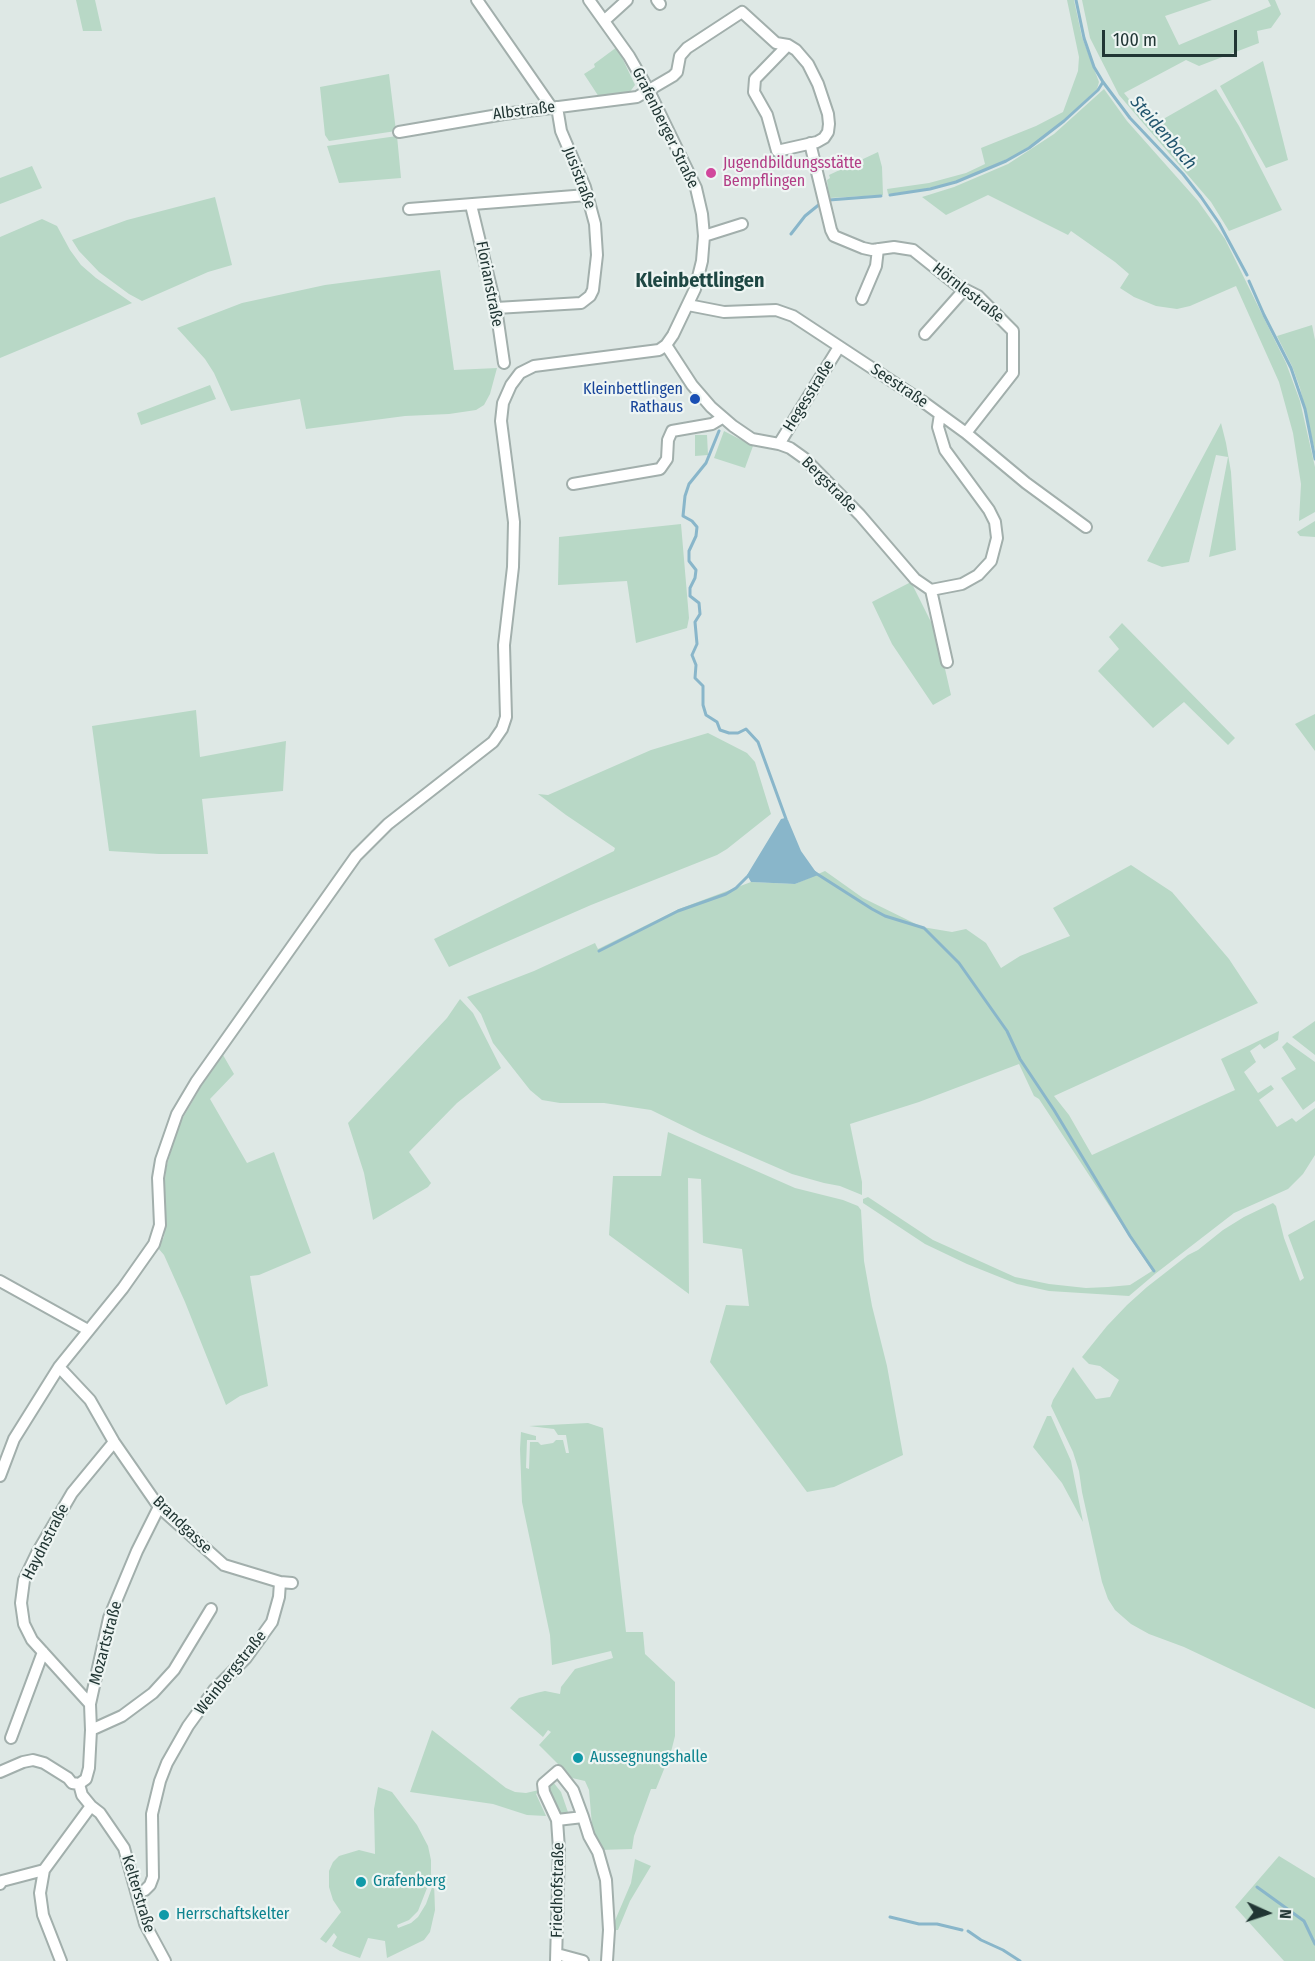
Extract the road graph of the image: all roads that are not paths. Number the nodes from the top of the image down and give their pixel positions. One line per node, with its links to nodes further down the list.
1 (477, 0): 7 (street)
2 (589, 0): 4 (street, Grafenberger Straße)
3 (627, 0): 4 (street)
4 (604, 20): 6 (street, Grafenberger Straße)
5 (788, 45): 6 (street, Albstraße); 9 (street); 9 (street)
6 (649, 91): 7 (street, Albstraße); 14 (street, Grafenberger Straße)
7 (555, 108): 8 (street, Albstraße); 10 (street, Jusistraße)
8 (399, 132)
9 (810, 143): 15 (street, Hörnlestraße)
10 (587, 195): 11 (street); 19 (street, Jusistraße)
11 (471, 205): 12 (street); 19 (street, Florianstraße)
12 (409, 209)
13 (742, 224): 14 (street)
14 (704, 236): 18 (street, Grafenberger Straße)
15 (878, 249): 16 (street, Hörnlestraße); 17 (street)
16 (964, 290): 20 (street); 27 (street, Hörnlestraße)
17 (862, 299)
18 (688, 304): 21 (street, Grafenberger Straße); 22 (street, Seestraße)
19 (496, 308): 23 (street, Florianstraße)
20 (926, 334)
21 (666, 345): 25 (street, Bergstraße); 35 (street)
22 (839, 347): 24 (street, Seestraße); 29 (street, Hegesstraße)
23 (504, 363)
24 (940, 414): 26 (street, Seestraße); 28 (street)
25 (722, 418): 29 (street, Bergstraße); 30 (street)
26 (954, 424): 27 (street, Seestraße); 28 (street)
27 (966, 433): 31 (street, Seestraße)
28 (941, 438): 32 (street)
29 (779, 444): 32 (street, Bergstraße)
30 (573, 484)
31 (1086, 527)
32 (931, 590): 33 (street)
33 (947, 662)
34 (0, 1281): 35 (street)
35 (88, 1330): 36 (street)
36 (58, 1367): 37 (street, Brandgasse); 38 (street)
37 (114, 1442): 39 (street, Brandgasse); 43 (street, Haydnstraße)
38 (0, 1476)
39 (159, 1507): 40 (street, Brandgasse); 44 (street, Mozartstraße)
40 (280, 1582): 41 (street, Brandgasse); 54 (street, Weinbergstraße)
41 (292, 1583)
42 (211, 1609): 45 (street)
43 (43, 1652): 44 (street, Haydnstraße); 46 (street)
44 (90, 1704): 45 (street, Mozartstraße)
45 (91, 1730): 48 (street, Mozartstraße)
46 (11, 1738)
47 (0, 1772): 48 (street)
48 (79, 1784): 49 (street, Kelterstraße)
49 (91, 1806): 52 (street); 54 (street, Kelterstraße)
50 (583, 1817): 51 (street, Friedhofstraße); 51 (street, Friedhofstraße); 59 (street, Friedhofstraße)
51 (557, 1820): 55 (street, Friedhofstraße)
52 (44, 1870): 53 (street); 56 (street)
53 (0, 1884)
54 (137, 1893): 57 (street, Kelterstraße)
55 (557, 1958): 58 (street)
56 (61, 1961)
57 (165, 1961)
58 (583, 1961)
59 (607, 1961)

